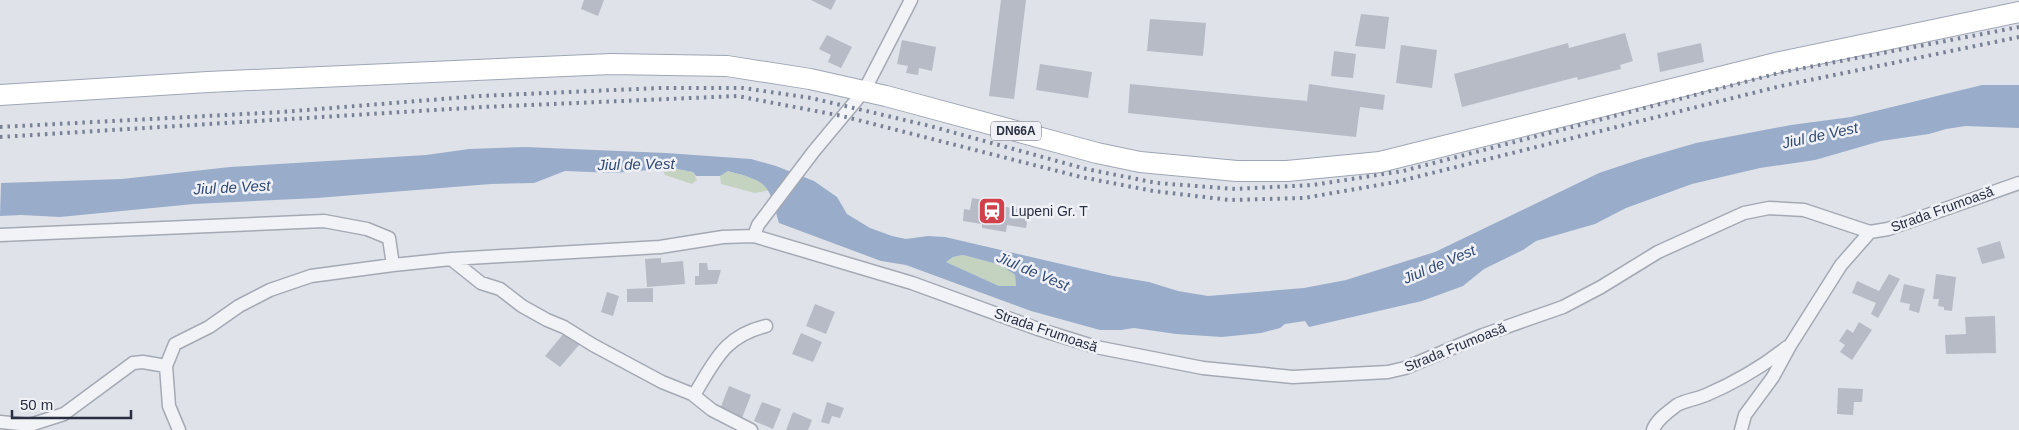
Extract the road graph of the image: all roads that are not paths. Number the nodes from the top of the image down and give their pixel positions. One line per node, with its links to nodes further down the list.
1 (911, 0): 3 (street)
2 (2019, 12): 3 (main road, DN66A)
3 (864, 91): 4 (main road, DN66A); 6 (street)
4 (0, 95)
5 (2019, 183): 7 (street, Strada Frumoasă)
6 (756, 230): 7 (street, Strada Frumoasă); 9 (street, Strada Frumoasă)
7 (1870, 232): 12 (street)
8 (0, 236): 10 (street)
9 (451, 259): 10 (street, Strada Frumoasă); 14 (street)
10 (393, 265): 13 (street, Strada Frumoasă)
11 (766, 326): 14 (street)
12 (1790, 344): 18 (street); 19 (street)
13 (166, 366): 15 (street); 16 (street)
14 (694, 395): 17 (street)
15 (0, 422)
16 (179, 430)
17 (751, 430)
18 (1653, 430)
19 (1741, 430)

